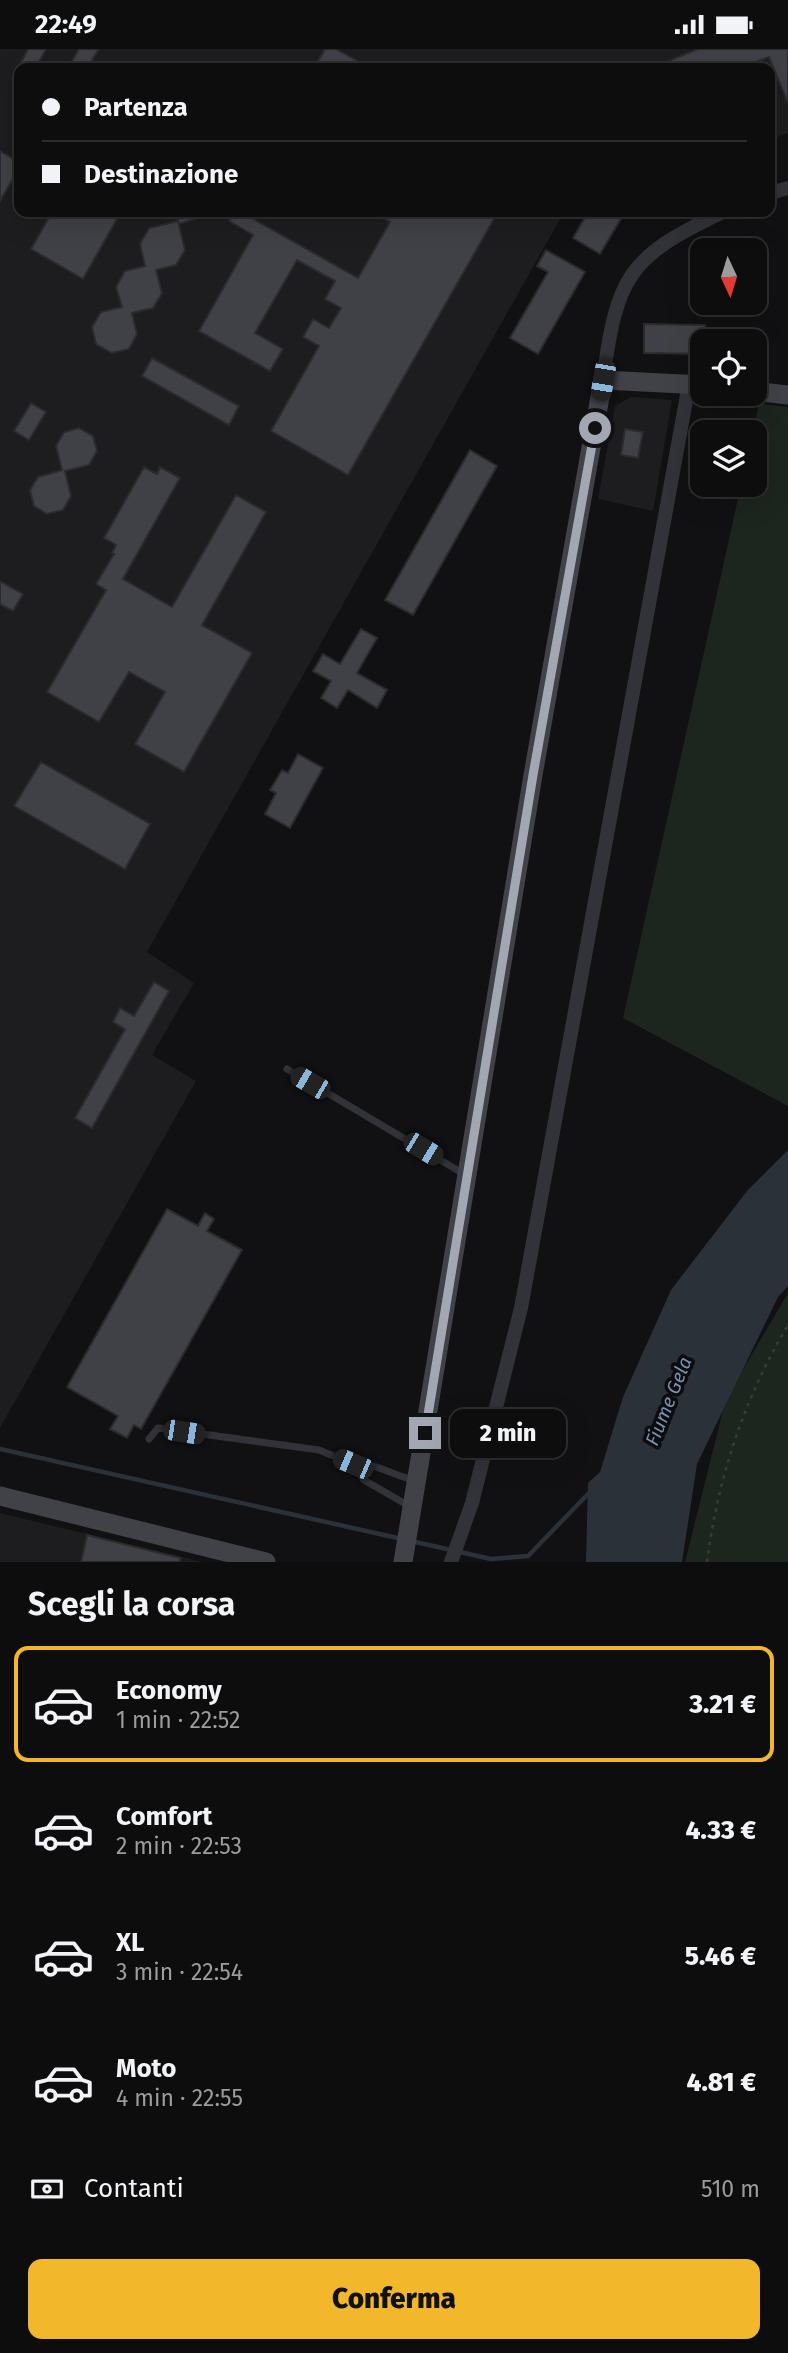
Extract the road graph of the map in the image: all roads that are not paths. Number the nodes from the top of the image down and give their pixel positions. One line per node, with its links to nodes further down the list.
1 (714, 217): 2 (street)
2 (603, 380): 3 (street); 8 (street)
3 (690, 385)
4 (767, 393): 5 (street)
5 (788, 395)
6 (691, 406): 16 (street)
7 (287, 1069): 8 (lane)
8 (468, 1176): 11 (street)
9 (149, 1439): 10 (lane)
10 (353, 1464): 11 (lane); 13 (lane)
11 (417, 1481): 13 (street)
12 (0, 1496): 14 (street)
13 (411, 1514): 15 (street)
14 (266, 1562)
15 (403, 1562)
16 (451, 1562)

